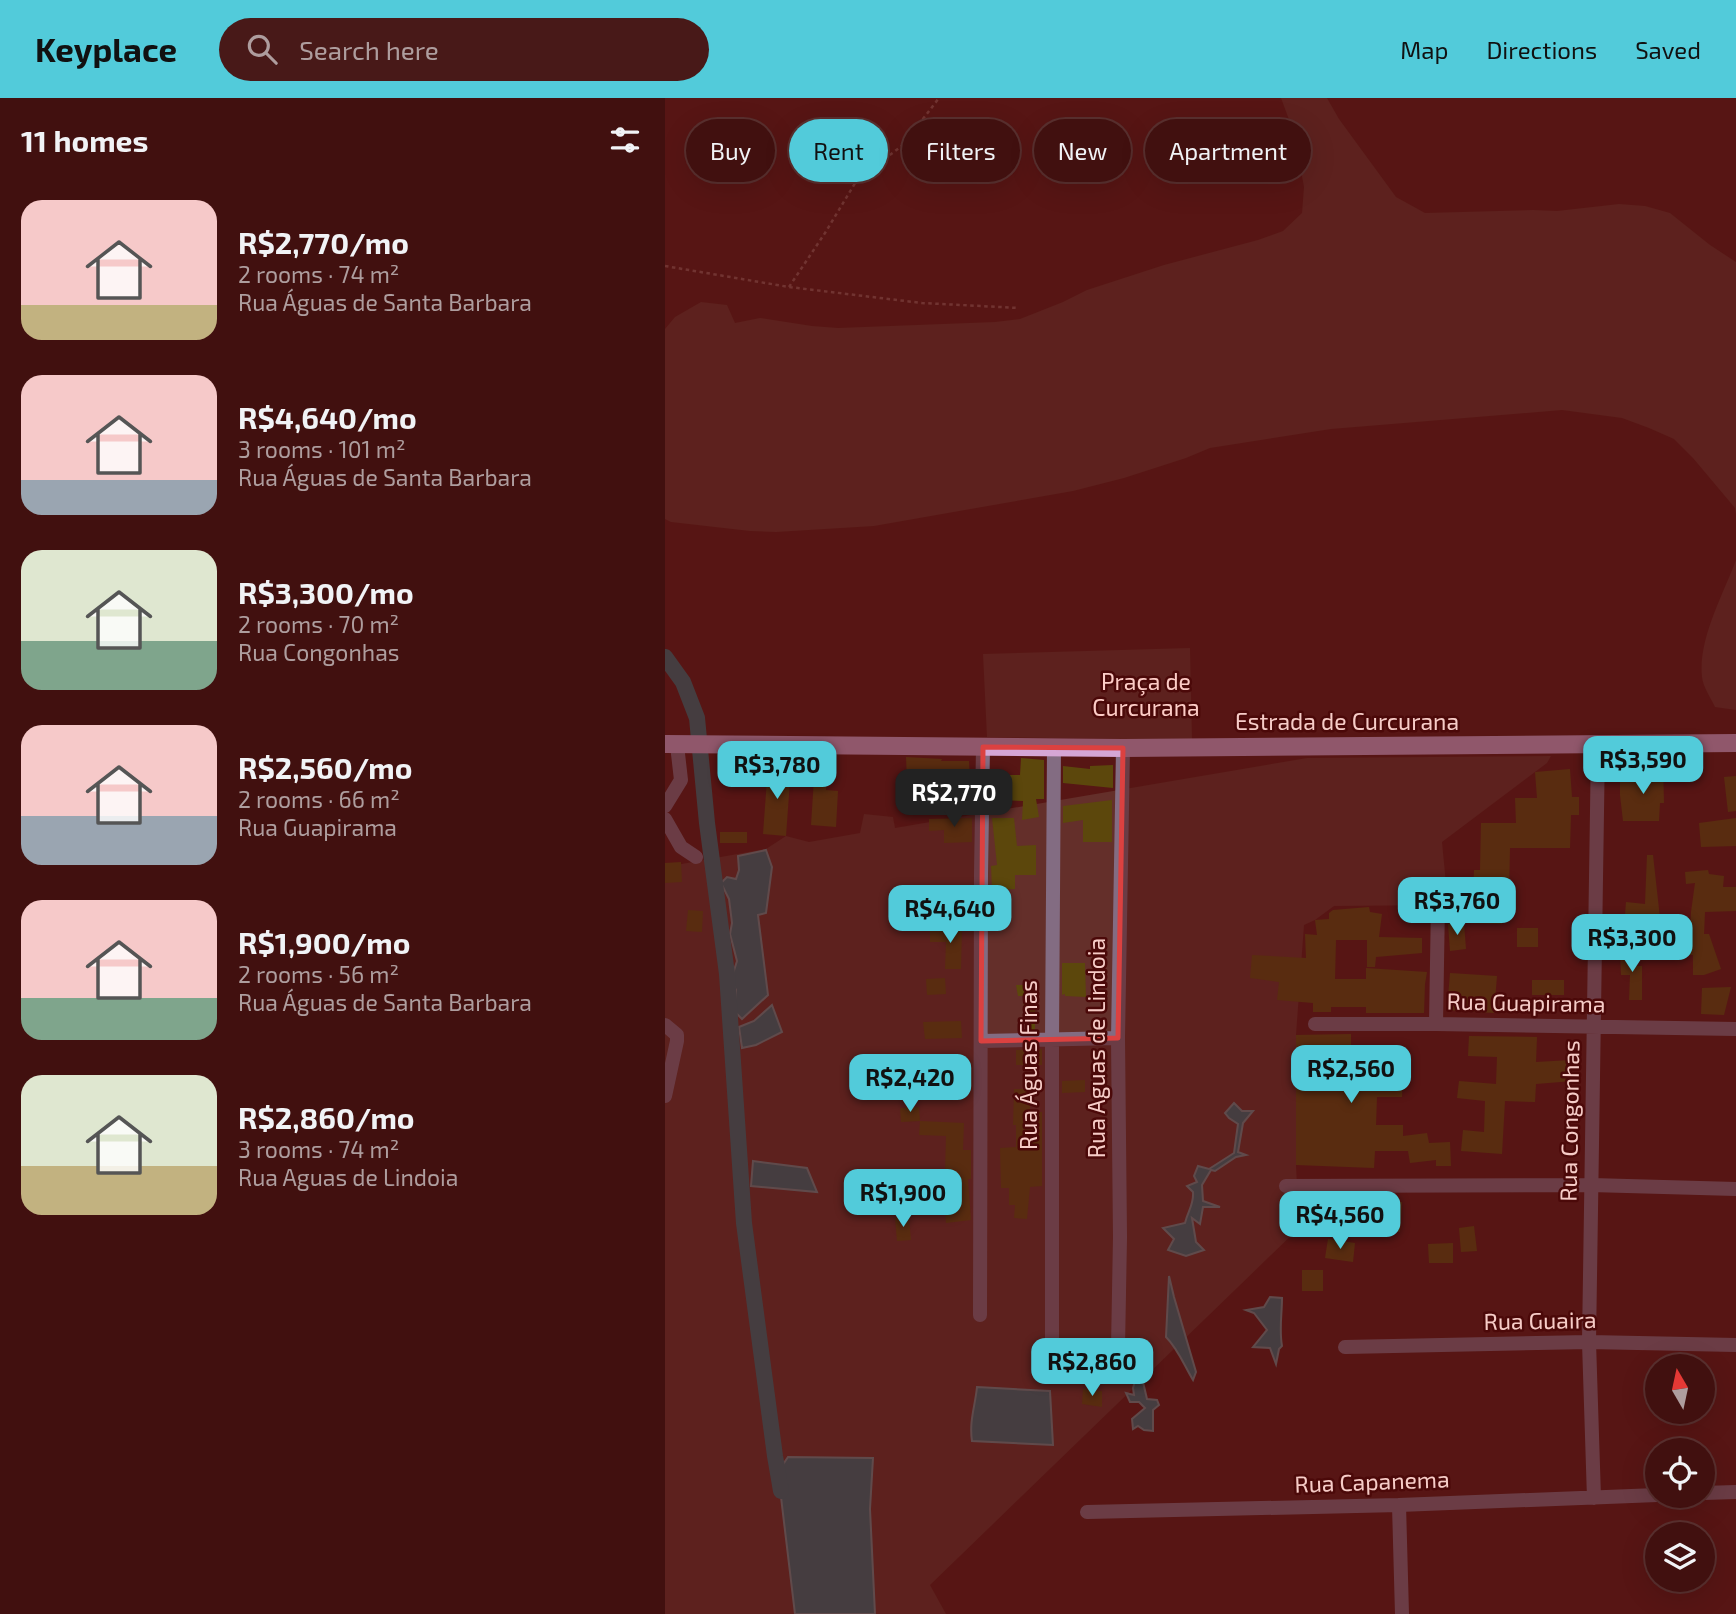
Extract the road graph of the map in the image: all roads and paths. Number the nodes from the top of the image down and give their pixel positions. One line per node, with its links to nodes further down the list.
1 (939, 98): 3 (path)
2 (665, 266): 3 (path)
3 (789, 287): 4 (path)
4 (1019, 308)
5 (1736, 743): 7 (main road, Estrada de Curcurana)
6 (676, 745): 8 (main road, Estrada de Curcurana); 11 (street)
7 (1598, 745): 10 (main road, Estrada de Curcurana); 18 (street, Rua Congonhas)
8 (983, 747): 9 (main road, Estrada de Curcurana); 22 (street)
9 (1054, 747): 10 (main road, Estrada de Curcurana); 21 (street, Rua Águas Finas)
10 (1123, 748): 20 (street, Rua Aguas de Lindoia)
11 (665, 806)
12 (665, 819): 13 (street)
13 (696, 857)
14 (1438, 903): 16 (street)
15 (1315, 1024): 16 (street, Rua Guapirama)
16 (1436, 1024): 18 (street, Rua Guapirama)
17 (665, 1025): 23 (street)
18 (1595, 1027): 19 (street, Rua Guapirama); 24 (street, Rua Congonhas)
19 (1736, 1029)
20 (1118, 1038): 21 (street); 32 (street, Rua Aguas de Lindoia)
21 (1052, 1040): 22 (street); 28 (street, Rua Águas Finas)
22 (981, 1041): 27 (street)
23 (665, 1096)
24 (1591, 1185): 25 (street); 26 (street); 29 (street, Rua Congonhas)
25 (1286, 1186)
26 (1736, 1189)
27 (980, 1315)
28 (1052, 1342)
29 (1590, 1342): 30 (street, Rua Guaira); 31 (street, Rua Guaira); 36 (street, Rua Congonhas)
30 (1736, 1345)
31 (1345, 1347)
32 (1118, 1348)
33 (1736, 1492): 34 (street)
34 (1715, 1493)
35 (1645, 1496): 36 (street, Rua Capanema)
36 (1594, 1498): 37 (street, Rua Capanema)
37 (1399, 1505): 38 (street, Rua Capanema); 39 (street)
38 (1087, 1511)
39 (1402, 1614)

